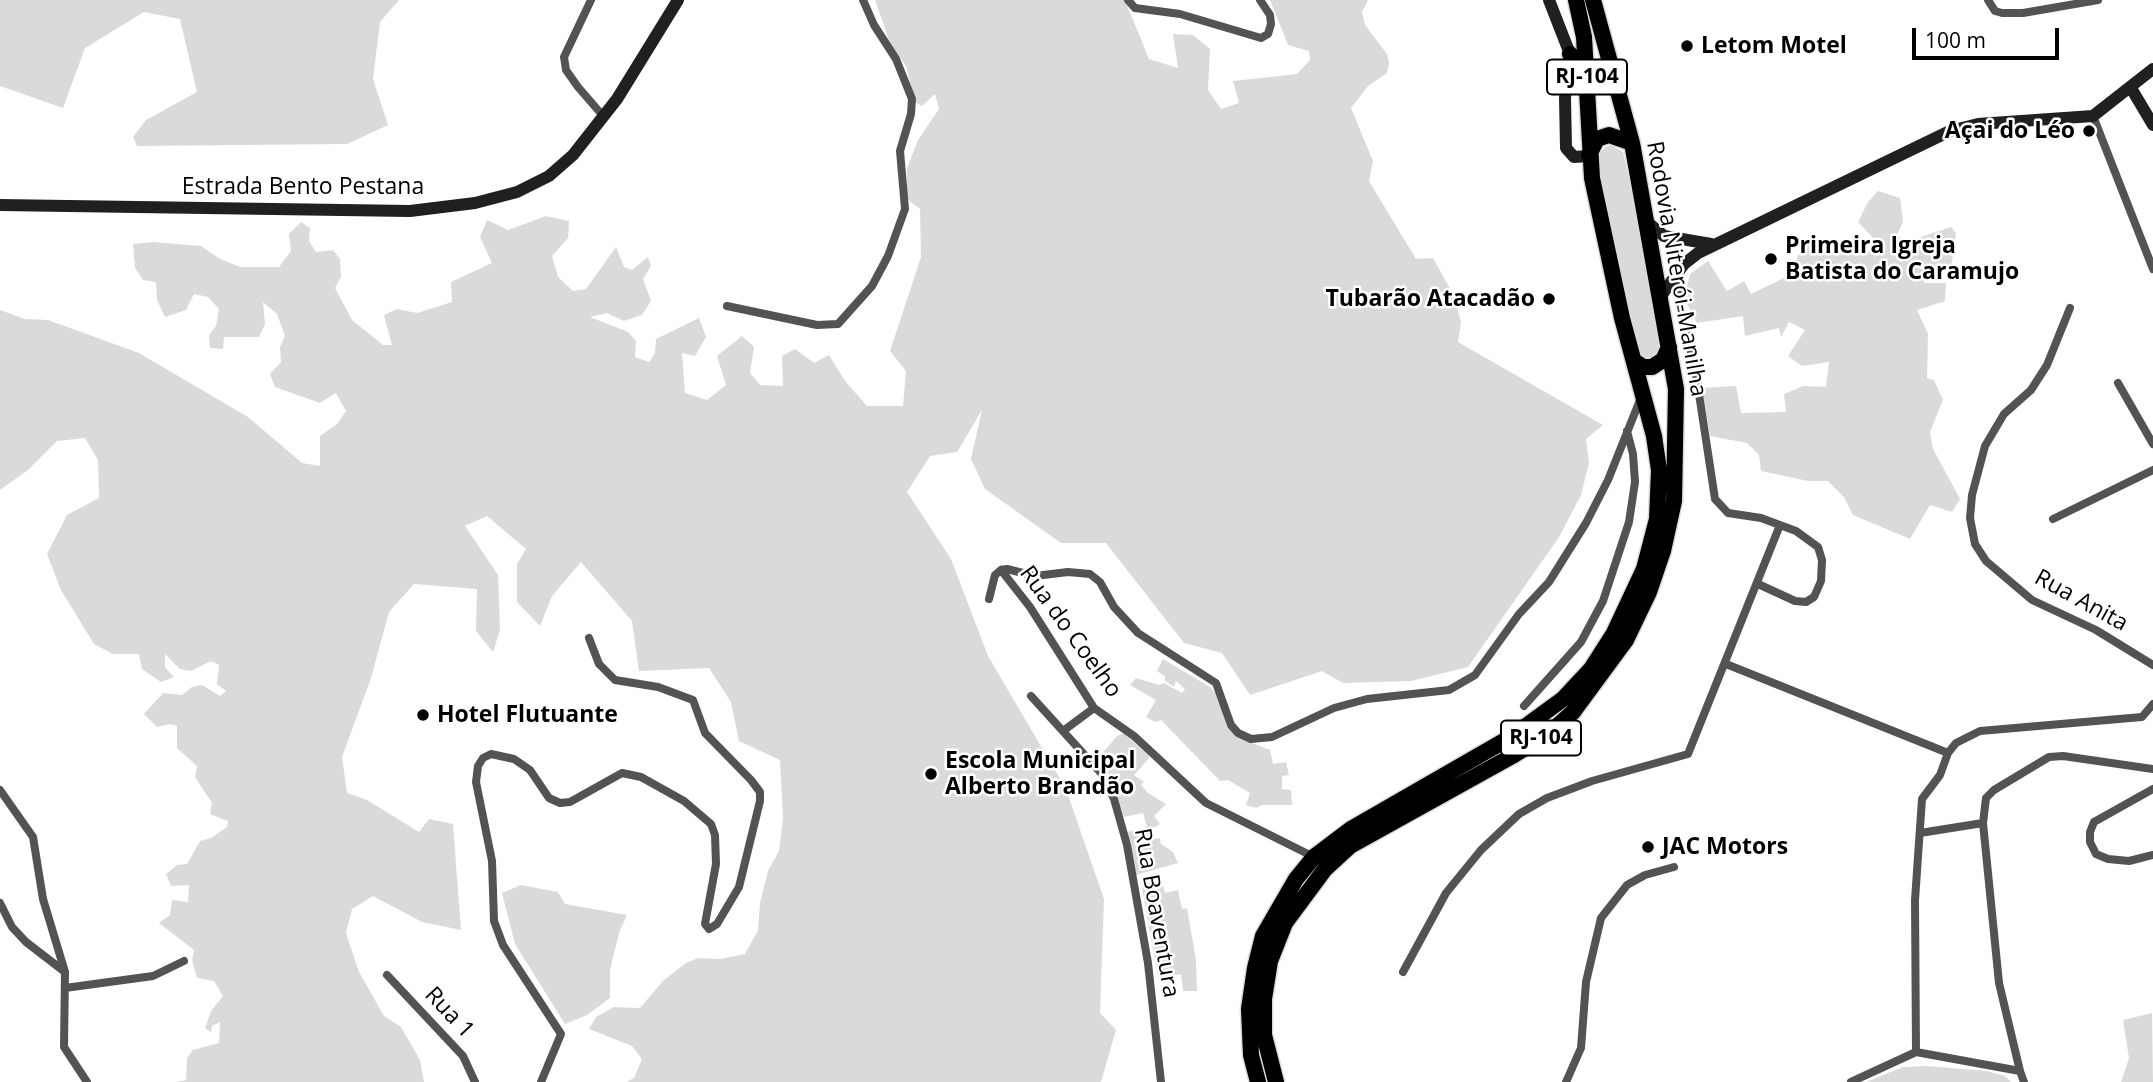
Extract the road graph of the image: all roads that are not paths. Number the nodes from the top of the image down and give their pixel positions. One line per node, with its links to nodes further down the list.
1 (591, 0): 16 (street)
2 (678, 0): 16 (street, Estrada Bento Pestana)
3 (863, 0): 26 (street)
4 (1128, 0): 5 (street)
5 (1260, 0)
6 (1549, 0): 11 (street)
7 (1576, 0): 13 (highway, RJ-104)
8 (1593, 0): 18 (highway, Rodovia Niterói-Manilha / RJ-104)
9 (1988, 0): 10 (street)
10 (2098, 0)
11 (1570, 54): 13 (highway); 19 (street)
12 (2153, 69): 14 (street)
13 (1587, 83): 19 (highway, RJ-104)
14 (2131, 88): 15 (street); 17 (street)
15 (2093, 116): 22 (street); 23 (street)
16 (604, 117): 20 (street, Estrada Bento Pestana)
17 (2153, 125)
18 (1632, 143): 19 (highway); 21 (highway, Rodovia Niterói-Manilha / RJ-104)
19 (1589, 156): 29 (highway, RJ-104)
20 (0, 205)
21 (1647, 222): 22 (street); 25 (highway, Rodovia Niterói-Manilha / RJ-104)
22 (1719, 244): 24 (street)
23 (2153, 269)
24 (1674, 275): 25 (street); 36 (street)
25 (1661, 296): 28 (highway, Rodovia Niterói-Manilha / RJ-104)
26 (727, 306)
27 (2070, 308): 42 (street, Rua Anita)
28 (1669, 347): 29 (highway); 70 (highway, Rodovia Niterói-Manilha / RJ-104)
29 (1634, 360): 31 (highway, RJ-104)
30 (2118, 383): 33 (street)
31 (1643, 393): 32 (street); 55 (highway, RJ-104)
32 (1628, 431): 37 (street); 45 (street)
33 (2153, 444)
34 (2153, 470): 35 (street)
35 (2053, 519)
36 (1780, 525): 38 (street); 38 (street)
37 (1001, 570): 39 (street); 46 (street, Rua do Coelho)
38 (1758, 584): 41 (street)
39 (989, 599)
40 (589, 638): 67 (street)
41 (1726, 664): 48 (street); 60 (street)
42 (2153, 665)
43 (1031, 696): 47 (street, Rua Boaventura)
44 (2153, 704): 48 (street)
45 (1524, 706)
46 (1094, 708): 47 (street); 55 (street, Rua do Coelho)
47 (1063, 731): 68 (street, Rua Boaventura)
48 (1948, 753): 53 (street)
49 (2153, 769): 52 (street)
50 (2153, 789): 54 (street)
51 (0, 790): 59 (street)
52 (1983, 823): 53 (street); 64 (street)
53 (1920, 833): 63 (street)
54 (2153, 855)
55 (1314, 857): 69 (highway, RJ-104)
56 (1674, 867): 71 (street)
57 (0, 903): 59 (street)
58 (184, 961): 62 (street)
59 (65, 972): 62 (street)
60 (1403, 972)
61 (387, 975): 66 (street, Rua 1)
62 (65, 988): 65 (street)
63 (1916, 1052): 64 (street); 72 (street)
64 (2020, 1071): 73 (street)
65 (87, 1082)
66 (475, 1082)
67 (541, 1082)
68 (1161, 1082)
69 (1258, 1082)
70 (1276, 1082)
71 (1566, 1082)
72 (1851, 1082)
73 (2024, 1082)

